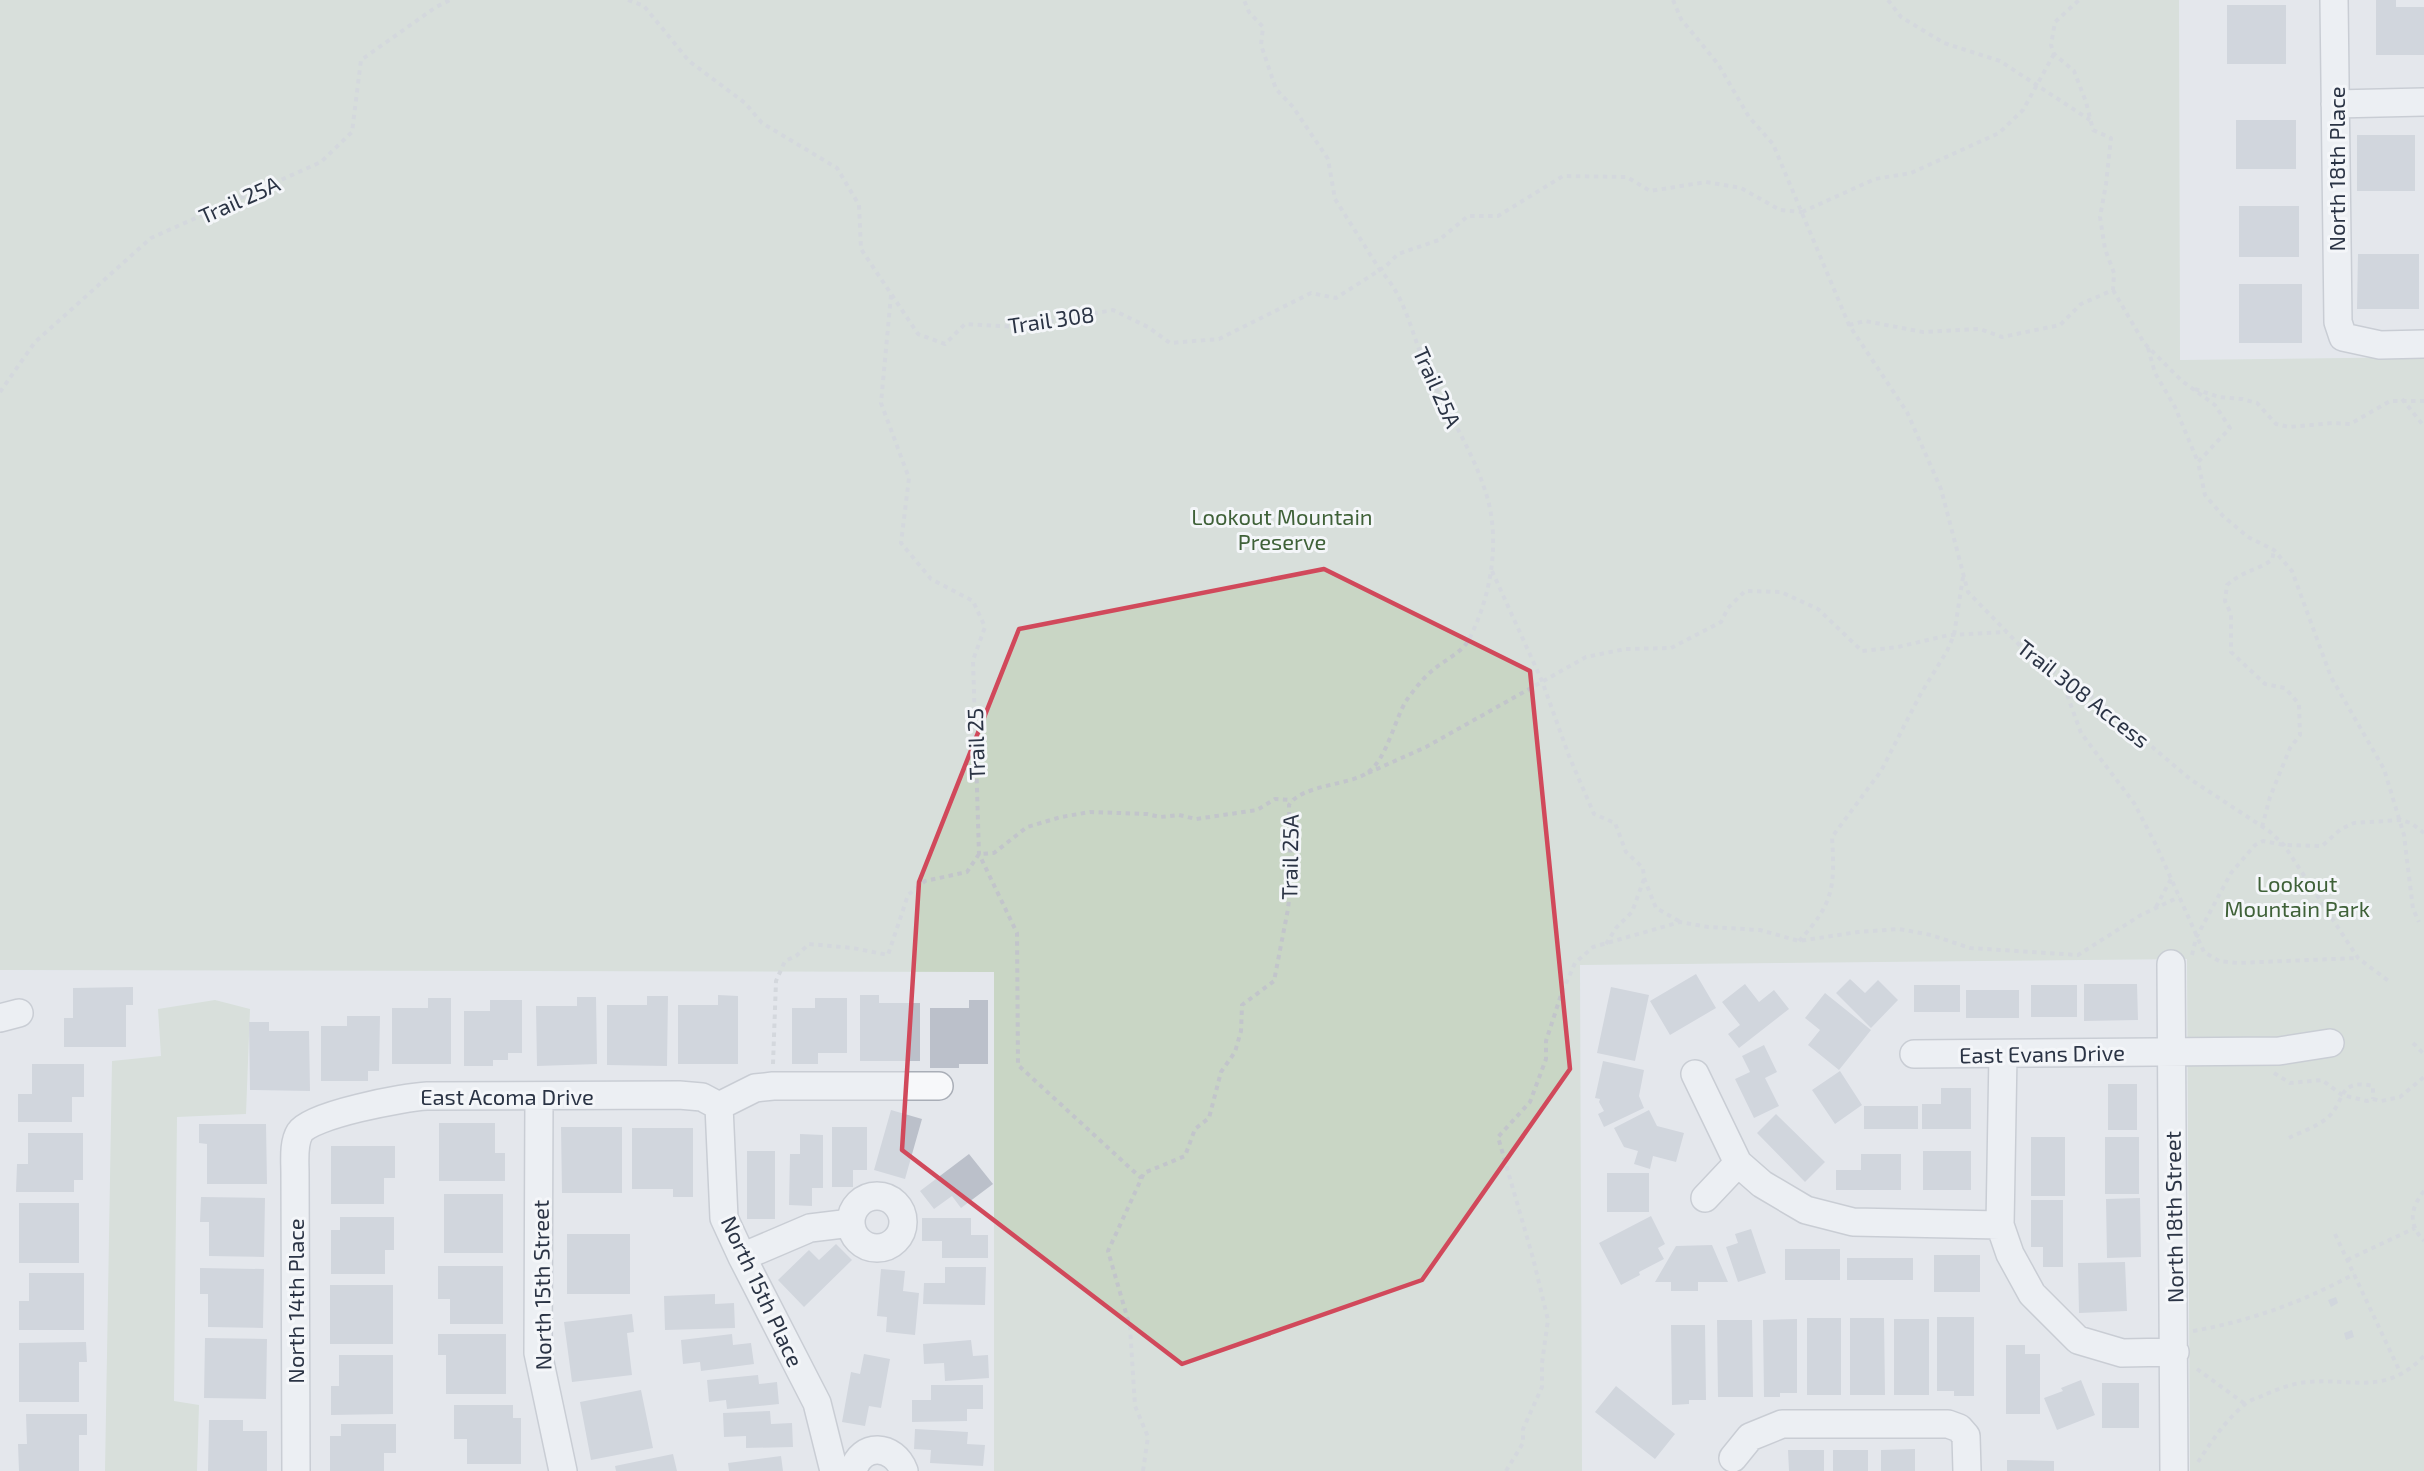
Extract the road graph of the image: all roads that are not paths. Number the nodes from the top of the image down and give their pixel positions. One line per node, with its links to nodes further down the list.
1 (2334, 0): 3 (street, North 18th Place)
2 (2424, 102): 3 (street)
3 (2335, 104): 4 (street, North 18th Place)
4 (2424, 344)
5 (2171, 966): 7 (street, North 18th Street)
6 (2330, 1044): 7 (street, East Evans Drive)
7 (2171, 1051): 9 (street, East Evans Drive); 20 (street, North 18th Street)
8 (1914, 1054): 9 (street, East Evans Drive)
9 (2003, 1054): 18 (street)
10 (1695, 1074): 15 (street)
11 (939, 1086): 13 (street)
12 (539, 1097): 13 (street, East Acoma Drive); 14 (street, East Acoma Drive); 24 (street, North 15th Street)
13 (719, 1106): 19 (street, North 15th Place)
14 (300, 1132): 23 (street, North 14th Place)
15 (1738, 1163): 16 (street); 18 (street)
16 (1705, 1197)
17 (851, 1222): 19 (street)
18 (2000, 1225): 20 (street)
19 (742, 1257): 25 (street, North 15th Place)
20 (2184, 1359): 22 (street, North 18th Street)
21 (1733, 1458): 28 (street)
22 (2184, 1469)
23 (296, 1471)
24 (563, 1471)
25 (834, 1471)
26 (853, 1471): 27 (street)
27 (904, 1471)
28 (1967, 1471)

